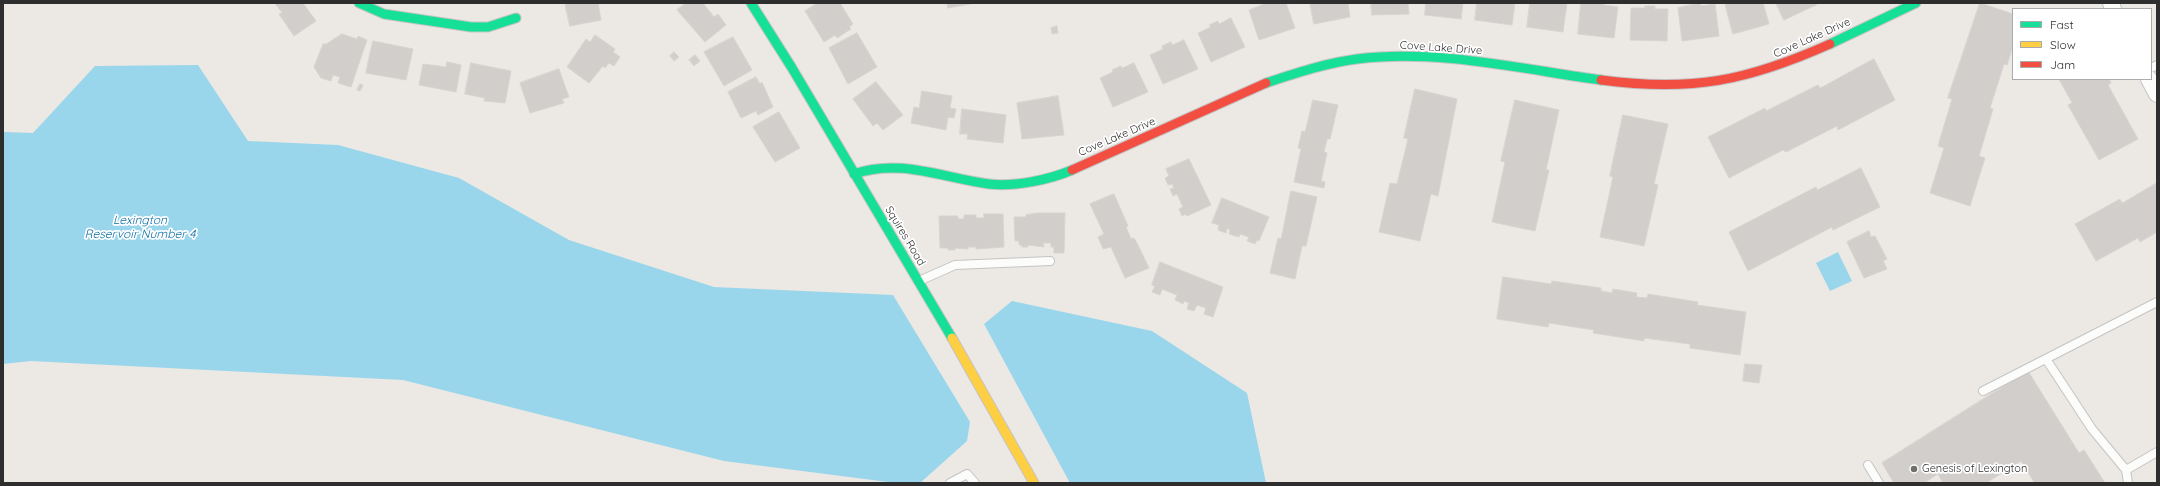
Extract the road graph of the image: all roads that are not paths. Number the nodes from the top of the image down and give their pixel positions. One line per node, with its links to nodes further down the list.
1 (359, 3): 4 (street)
2 (751, 3): 7 (street, Squires Road)
3 (1916, 3): 7 (street, Cove Lake Drive)
4 (516, 18)
5 (2150, 80): 6 (street)
6 (2157, 94)
7 (854, 174): 9 (street, Squires Road)
8 (1050, 261): 9 (lane)
9 (918, 281): 18 (street, Squires Road)
10 (2157, 302): 11 (lane)
11 (2046, 359): 12 (lane); 15 (lane)
12 (1983, 391)
13 (2157, 452): 15 (lane)
14 (1868, 465): 19 (lane)
15 (2126, 470): 20 (lane)
16 (950, 483): 17 (lane)
17 (975, 483)
18 (1034, 483)
19 (1879, 483)
20 (2128, 483)

